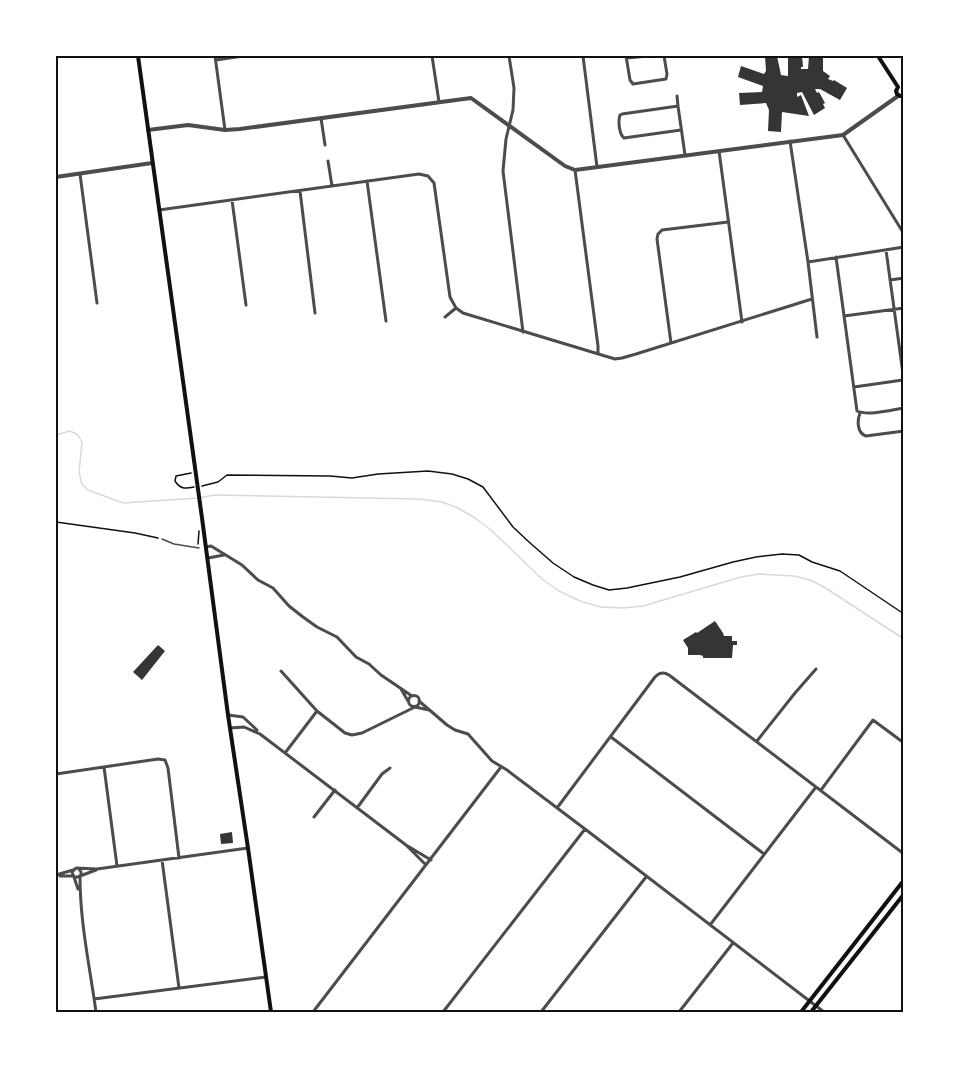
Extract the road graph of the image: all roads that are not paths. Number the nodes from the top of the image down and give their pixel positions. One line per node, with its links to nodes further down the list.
1 (138, 56): 19 (main road)
2 (243, 56): 10 (street)
3 (432, 56): 15 (street)
4 (509, 56): 18 (street)
5 (583, 56): 29 (street)
6 (648, 56): 9 (street)
7 (664, 56): 9 (street)
8 (878, 56): 11 (main road)
9 (627, 57)
10 (216, 58): 20 (street)
11 (901, 88): 13 (main road)
12 (677, 96): 16 (street)
13 (898, 96): 14 (main road); 22 (street)
14 (903, 96)
15 (439, 102): 17 (street); 18 (street)
16 (678, 106): 21 (street); 21 (street)
17 (321, 118): 20 (street); 24 (street)
18 (510, 125): 30 (street); 57 (street)
19 (148, 130): 20 (street); 28 (main road)
20 (225, 130)
21 (681, 130): 26 (street)
22 (843, 135): 23 (street); 39 (street)
23 (790, 141): 25 (street); 43 (street)
24 (325, 145)
25 (718, 151): 26 (street); 38 (street)
26 (685, 155): 29 (street)
27 (328, 161): 34 (street)
28 (152, 163): 31 (street); 37 (main road)
29 (597, 167): 30 (street)
30 (575, 170): 60 (street)
31 (80, 173): 32 (street); 47 (street)
32 (56, 177)
33 (367, 181): 34 (street); 49 (street); 55 (street)
34 (332, 186): 35 (street)
35 (300, 191): 36 (street); 52 (street)
36 (232, 200): 37 (street); 48 (street)
37 (159, 210): 67 (main road)
38 (728, 222): 56 (street); 59 (street)
39 (903, 234)
40 (903, 247): 41 (street)
41 (886, 250): 42 (street); 45 (street)
42 (836, 257): 43 (street); 53 (street)
43 (808, 262): 46 (street)
44 (903, 278): 45 (street)
45 (890, 280): 51 (street)
46 (812, 299): 56 (street); 58 (street)
47 (97, 303)
48 (246, 306)
49 (456, 308): 54 (street); 57 (street)
50 (903, 308): 51 (street)
51 (894, 309): 53 (street); 61 (street)
52 (315, 313)
53 (844, 316): 62 (street)
54 (445, 317)
55 (386, 321)
56 (742, 322): 59 (street)
57 (523, 332): 60 (street)
58 (817, 337)
59 (671, 344): 60 (street)
60 (598, 354)
61 (903, 380): 62 (street)
62 (854, 387): 64 (street)
63 (903, 408): 64 (street)
64 (860, 413): 65 (street)
65 (903, 431)
66 (162, 539): 68 (lane)
67 (206, 547): 69 (street); 70 (main road)
68 (199, 548)
69 (224, 555): 70 (street); 73 (street)
70 (208, 558): 81 (main road)
71 (816, 669): 85 (street)
72 (281, 671): 78 (street)
73 (400, 688): 74 (street); 76 (street)
74 (412, 696): 75 (street); 76 (street)
75 (419, 701): 77 (street); 79 (street)
76 (409, 702): 77 (street); 80 (street)
77 (415, 707): 79 (street); 80 (street)
78 (317, 711): 80 (street); 87 (street)
79 (430, 711): 89 (street)
80 (400, 714)
81 (228, 715): 82 (main road); 83 (street)
82 (230, 728): 83 (street); 100 (main road)
83 (260, 734): 87 (street)
84 (610, 736): 85 (street); 96 (street); 101 (street)
85 (757, 741): 92 (street)
86 (903, 743): 94 (street)
87 (285, 753): 93 (street)
88 (104, 766): 91 (street); 103 (street); 107 (street)
89 (501, 767): 96 (street); 105 (street)
90 (390, 768): 95 (street)
91 (56, 774)
92 (816, 787): 94 (street); 101 (street)
93 (335, 790): 95 (street); 97 (street)
94 (821, 790): 102 (street)
95 (357, 808): 99 (street)
96 (556, 808): 98 (street)
97 (314, 817)
98 (585, 829): 114 (street); 128 (street)
99 (406, 845): 105 (street); 106 (street)
100 (248, 848): 103 (street); 120 (main road)
101 (764, 854): 118 (street)
102 (903, 854)
103 (179, 858): 104 (street)
104 (162, 860): 107 (street); 121 (street)
105 (431, 860): 106 (street)
106 (426, 865): 127 (street)
107 (117, 866): 109 (street)
108 (79, 869): 109 (street); 110 (street); 113 (street)
109 (98, 869): 113 (street)
110 (73, 870): 111 (street); 112 (street)
111 (56, 875): 112 (street)
112 (74, 876): 113 (street); 116 (street)
113 (80, 876): 116 (street)
114 (646, 877): 118 (street); 129 (street)
115 (903, 880): 123 (main road)
116 (80, 894): 122 (street)
117 (903, 894): 124 (main road)
118 (710, 925): 119 (street)
119 (732, 943): 123 (street); 130 (street)
120 (266, 977): 121 (street); 126 (main road)
121 (179, 988): 122 (street)
122 (94, 999): 125 (street)
123 (810, 1002): 124 (street); 131 (main road)
124 (816, 1006): 132 (main road); 133 (street)
125 (96, 1012)
126 (271, 1012)
127 (314, 1012)
128 (443, 1012)
129 (541, 1012)
130 (679, 1012)
131 (801, 1012)
132 (811, 1012)
133 (824, 1012)

